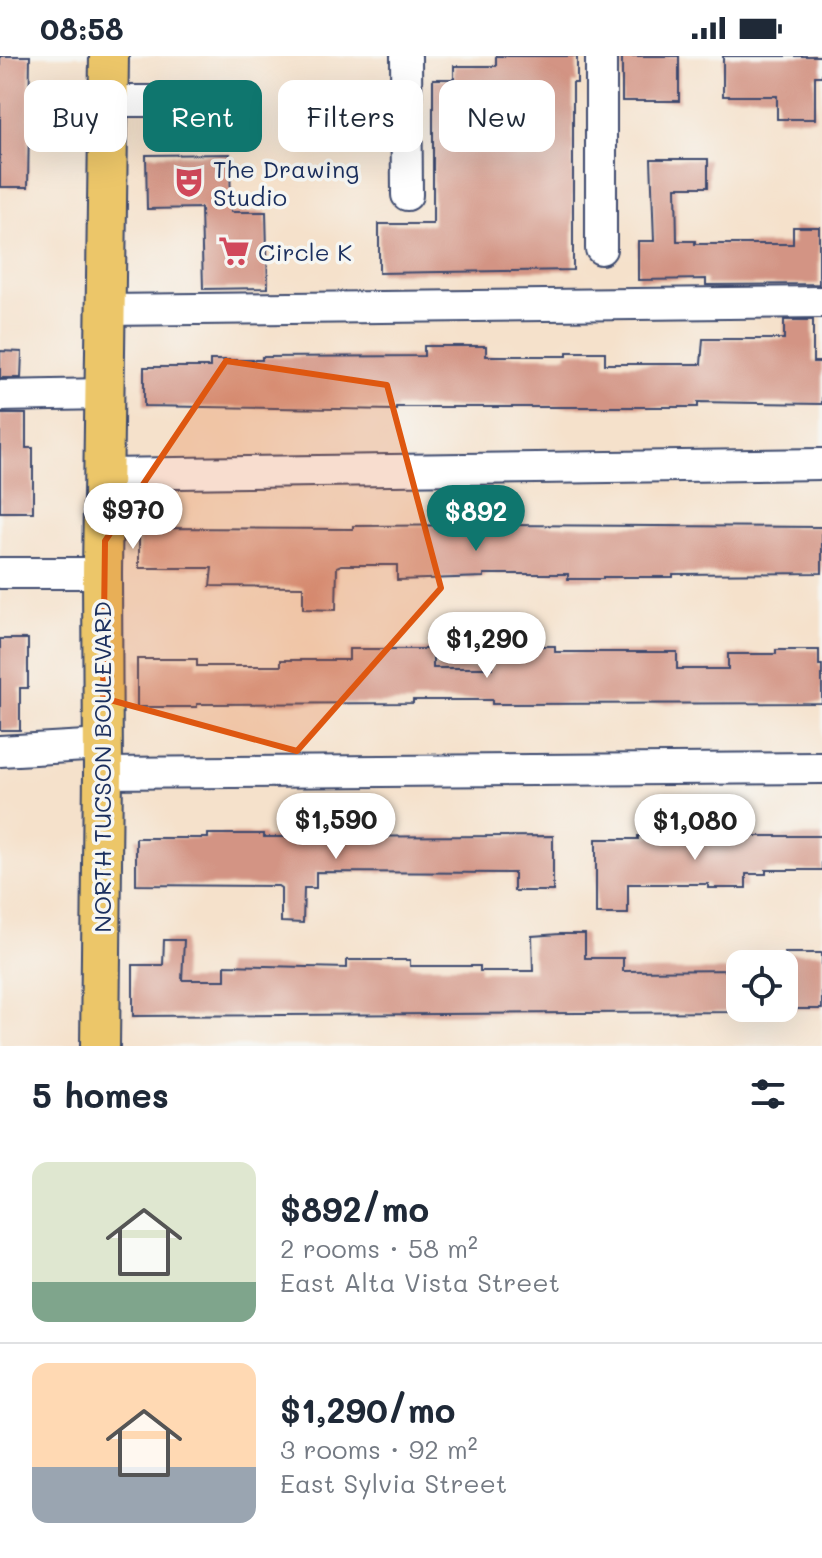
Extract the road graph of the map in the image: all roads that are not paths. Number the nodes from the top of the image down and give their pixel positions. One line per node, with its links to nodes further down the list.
1 (109, 56): 4 (main road, NORTH TUCSON BOULEVARD)
2 (406, 56): 6 (street)
3 (601, 56): 7 (street)
4 (108, 80)
5 (108, 152): 9 (main road, NORTH TUCSON BOULEVARD)
6 (407, 195)
7 (601, 249)
8 (822, 302): 9 (street)
9 (106, 310): 10 (main road, NORTH TUCSON BOULEVARD)
10 (105, 394): 11 (street); 13 (main road, NORTH TUCSON BOULEVARD)
11 (0, 396)
12 (822, 464): 13 (street)
13 (104, 474): 15 (main road, NORTH TUCSON BOULEVARD)
14 (0, 573): 15 (street)
15 (102, 573): 17 (main road, NORTH TUCSON BOULEVARD)
16 (0, 751): 17 (street)
17 (103, 759): 18 (street); 19 (main road, NORTH TUCSON BOULEVARD)
18 (822, 768)
19 (100, 1046)

